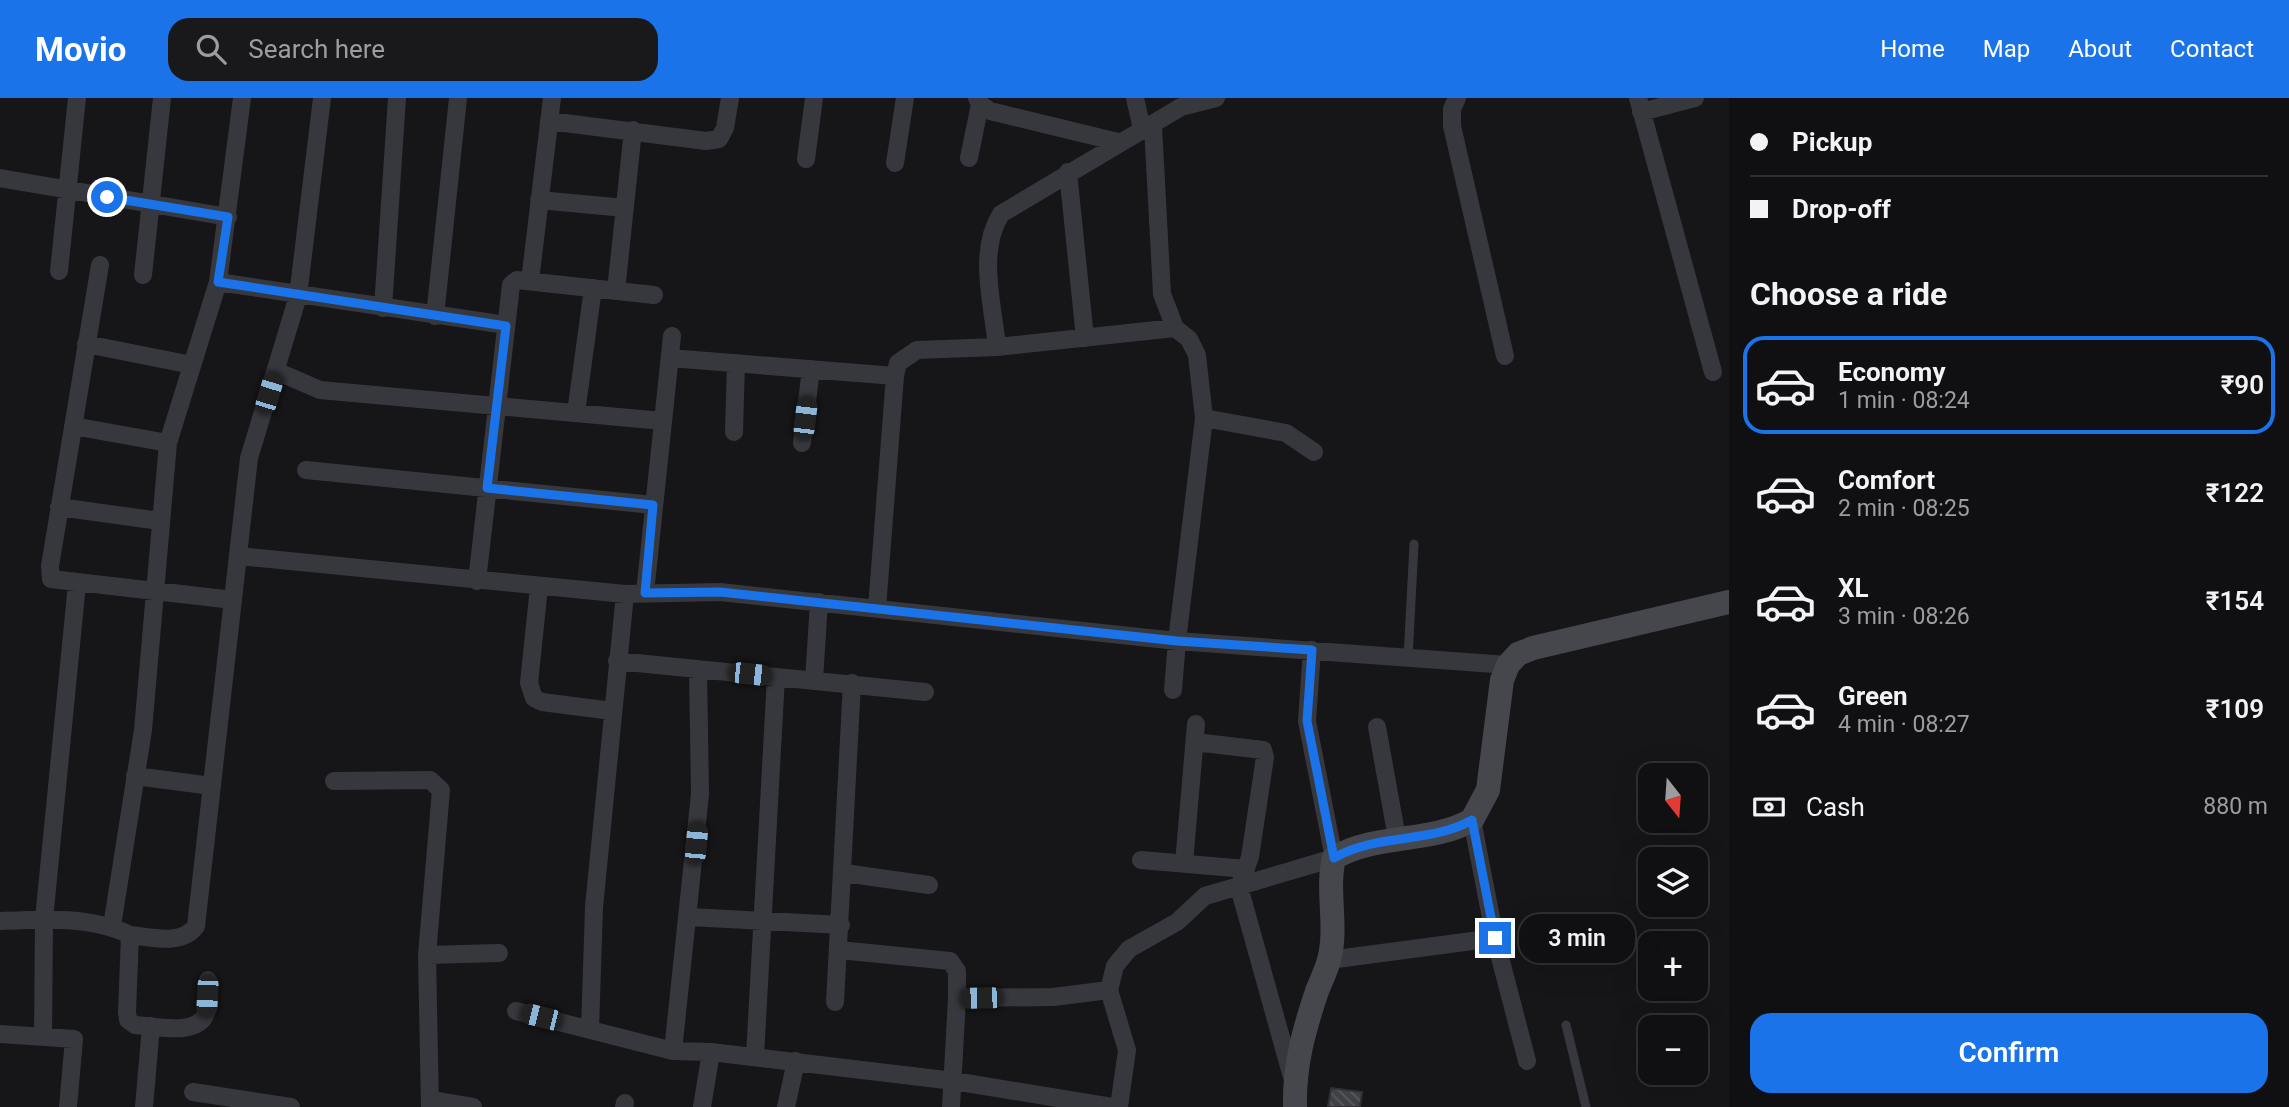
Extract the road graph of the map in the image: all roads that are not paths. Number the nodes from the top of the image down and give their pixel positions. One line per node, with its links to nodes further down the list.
1 (77, 98): 26 (street)
2 (162, 98): 28 (street)
3 (242, 98): 30 (street)
4 (322, 98): 39 (street)
5 (397, 98): 40 (street)
6 (457, 98): 41 (street)
7 (552, 98): 17 (street)
8 (730, 98): 19 (street)
9 (814, 98): 22 (street)
10 (905, 98): 23 (street)
11 (1135, 98): 18 (street)
12 (1214, 98): 18 (street)
13 (1457, 98): 48 (street)
14 (1695, 98): 16 (street)
15 (978, 101): 20 (street); 21 (street)
16 (1639, 105): 54 (street)
17 (549, 121): 19 (street); 27 (street)
18 (1147, 128): 20 (street); 43 (street)
19 (633, 130): 29 (street)
20 (1118, 142): 24 (street)
21 (969, 158)
22 (806, 159)
23 (895, 163)
24 (1068, 172): 45 (street); 47 (street)
25 (0, 178): 26 (street)
26 (65, 189): 28 (street); 32 (street)
27 (540, 200): 29 (street); 34 (street)
28 (149, 204): 30 (street); 33 (street)
29 (625, 208): 37 (street)
30 (228, 217): 35 (street)
31 (100, 265): 46 (street)
32 (60, 271)
33 (143, 275)
34 (530, 281): 36 (street); 42 (street)
35 (218, 282): 39 (street); 51 (street)
36 (593, 288): 37 (street); 57 (street)
37 (616, 291): 38 (street)
38 (654, 295)
39 (298, 296): 40 (street); 53 (street)
40 (383, 308): 41 (street)
41 (435, 316): 42 (street)
42 (506, 326): 56 (street)
43 (1175, 328): 45 (street); 58 (street)
44 (672, 337): 49 (street)
45 (1085, 338): 47 (street)
46 (86, 345): 51 (street); 60 (street)
47 (997, 347): 55 (street)
48 (1505, 356)
49 (670, 358): 50 (street); 59 (street)
50 (736, 363): 52 (street); 61 (street)
51 (192, 365): 62 (street)
52 (811, 369): 55 (street); 63 (street)
53 (276, 371): 56 (street); 71 (street)
54 (1713, 372)
55 (895, 376): 81 (street)
56 (497, 406): 57 (street); 66 (street)
57 (576, 413): 59 (street)
58 (1204, 418): 64 (street); 82 (street)
59 (663, 421): 67 (street)
60 (73, 426): 62 (street); 68 (street)
61 (733, 432)
62 (168, 443): 69 (street)
63 (802, 443)
64 (1314, 452)
65 (306, 470): 66 (street)
66 (487, 488): 67 (street); 72 (street)
67 (653, 505): 76 (street)
68 (59, 507): 69 (street); 73 (street)
69 (160, 521): 75 (street)
70 (1414, 544): 84 (lane)
71 (238, 556): 72 (street); 78 (street)
72 (477, 581): 74 (street)
73 (77, 584): 75 (street); 108 (street)
74 (539, 587): 77 (street); 93 (street)
75 (153, 592): 78 (street); 95 (street)
76 (645, 593): 77 (street); 80 (street)
77 (625, 594): 85 (street)
78 (233, 600): 97 (street)
79 (1729, 601): 86 (street)
80 (819, 602): 81 (street); 89 (street)
81 (877, 608): 82 (street)
82 (1177, 641): 83 (street); 91 (street)
83 (1312, 650): 84 (street); 100 (street)
84 (1408, 658): 86 (street)
85 (617, 661): 87 (street); 93 (street)
86 (1507, 665): 98 (street)
87 (698, 669): 88 (street); 107 (street)
88 (776, 677): 89 (street); 110 (street)
89 (814, 680): 90 (street)
90 (852, 683): 92 (street); 104 (street)
91 (1173, 690)
92 (925, 692)
93 (612, 711): 126 (street)
94 (1377, 727): 99 (street)
95 (135, 776): 97 (street); 112 (street)
96 (334, 781): 117 (street)
97 (212, 786): 113 (street)
98 (1472, 820): 99 (street); 114 (street)
99 (1397, 838): 100 (street)
100 (1334, 858): 106 (street); 118 (street)
101 (1141, 860): 102 (street)
102 (1184, 863): 103 (street); 103 (street)
103 (1246, 869): 106 (street)
104 (844, 873): 105 (street); 111 (street)
105 (929, 885)
106 (1239, 887): 120 (street); 136 (street)
107 (690, 917): 110 (street); 129 (street)
108 (44, 919): 109 (street); 112 (street); 128 (street)
109 (0, 921)
110 (762, 921): 111 (street); 131 (street)
111 (841, 925): 115 (street)
112 (112, 926): 113 (street)
113 (130, 935): 125 (street)
114 (1495, 938): 118 (street); 133 (street)
115 (839, 950): 121 (street); 122 (street)
116 (499, 953): 117 (street)
117 (427, 955): 137 (street)
118 (1329, 960): 136 (street)
119 (208, 981): 125 (street)
120 (1109, 990): 121 (street); 146 (street)
121 (957, 998): 134 (street)
122 (835, 1002)
123 (516, 1011): 126 (street)
124 (1566, 1025): 147 (lane)
125 (151, 1026): 139 (street)
126 (590, 1030): 129 (street)
127 (0, 1034): 128 (street)
128 (43, 1037): 138 (street)
129 (673, 1051): 130 (street)
130 (711, 1052): 131 (street); 142 (street)
131 (755, 1056): 132 (street)
132 (796, 1061): 134 (street); 143 (street)
133 (1527, 1061)
134 (954, 1081): 144 (street); 145 (street)
135 (193, 1092): 140 (street)
136 (1295, 1095)
137 (430, 1104): 141 (street)
138 (68, 1107)
139 (144, 1107)
140 (291, 1107)
141 (473, 1107)
142 (702, 1107)
143 (786, 1107)
144 (951, 1107)
145 (1112, 1107)
146 (1119, 1107)
147 (1586, 1107)

